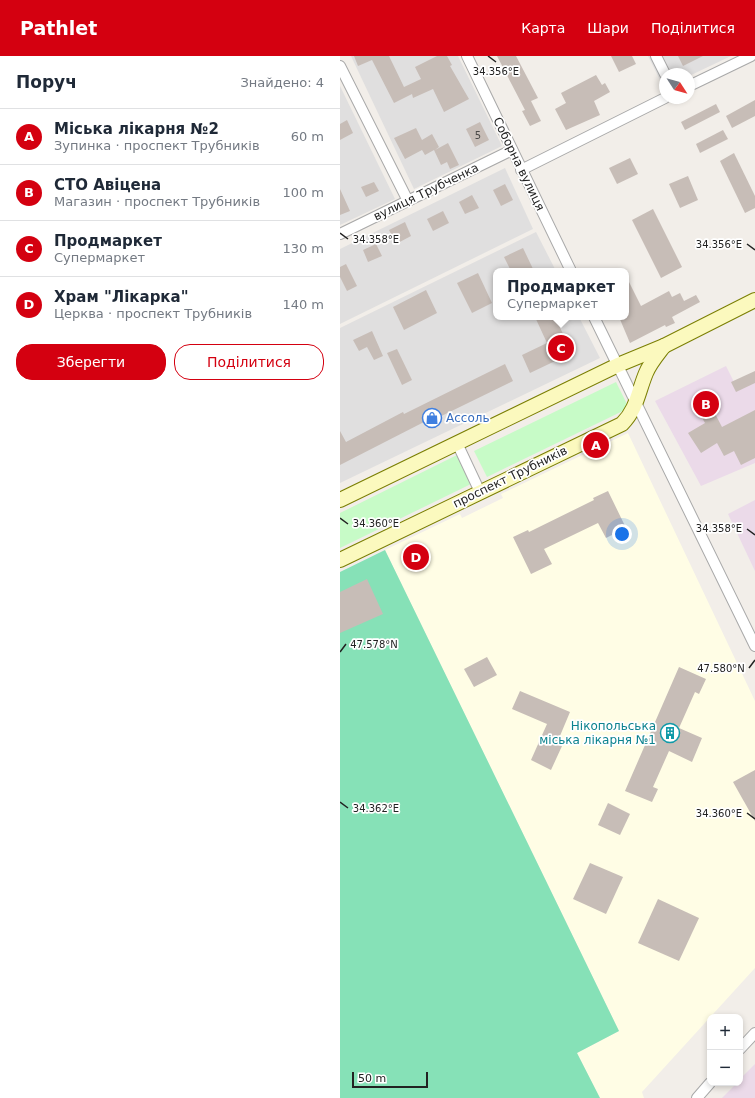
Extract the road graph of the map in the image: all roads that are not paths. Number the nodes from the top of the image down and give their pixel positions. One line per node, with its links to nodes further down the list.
1 (467, 56): 8 (street, Соборна вулиця)
2 (656, 56): 5 (street)
3 (751, 56): 6 (street)
4 (340, 66): 10 (street)
5 (662, 68)
6 (695, 83)
7 (659, 101): 9 (street)
8 (512, 150): 9 (street, Соборна вулиця); 10 (street, вулиця Трубченка)
9 (521, 170): 12 (street, Соборна вулиця)
10 (408, 201): 11 (street, вулиця Трубченка)
11 (340, 234)
12 (570, 268)
13 (755, 300): 15 (main road, проспект Трубників)
14 (596, 320): 16 (street)
15 (664, 346): 16 (main road, проспект Трубників); 17 (main road, проспект Трубників)
16 (618, 365): 17 (street); 18 (main road, проспект Трубників)
17 (637, 403): 19 (main road, проспект Трубників); 22 (street)
18 (456, 443): 19 (street); 20 (main road, проспект Трубників)
19 (480, 492): 21 (main road, проспект Трубників)
20 (340, 500)
21 (340, 560)
22 (755, 646)
23 (755, 1033): 24 (street)
24 (743, 1047)
25 (707, 1086): 26 (street)
26 (697, 1098)

